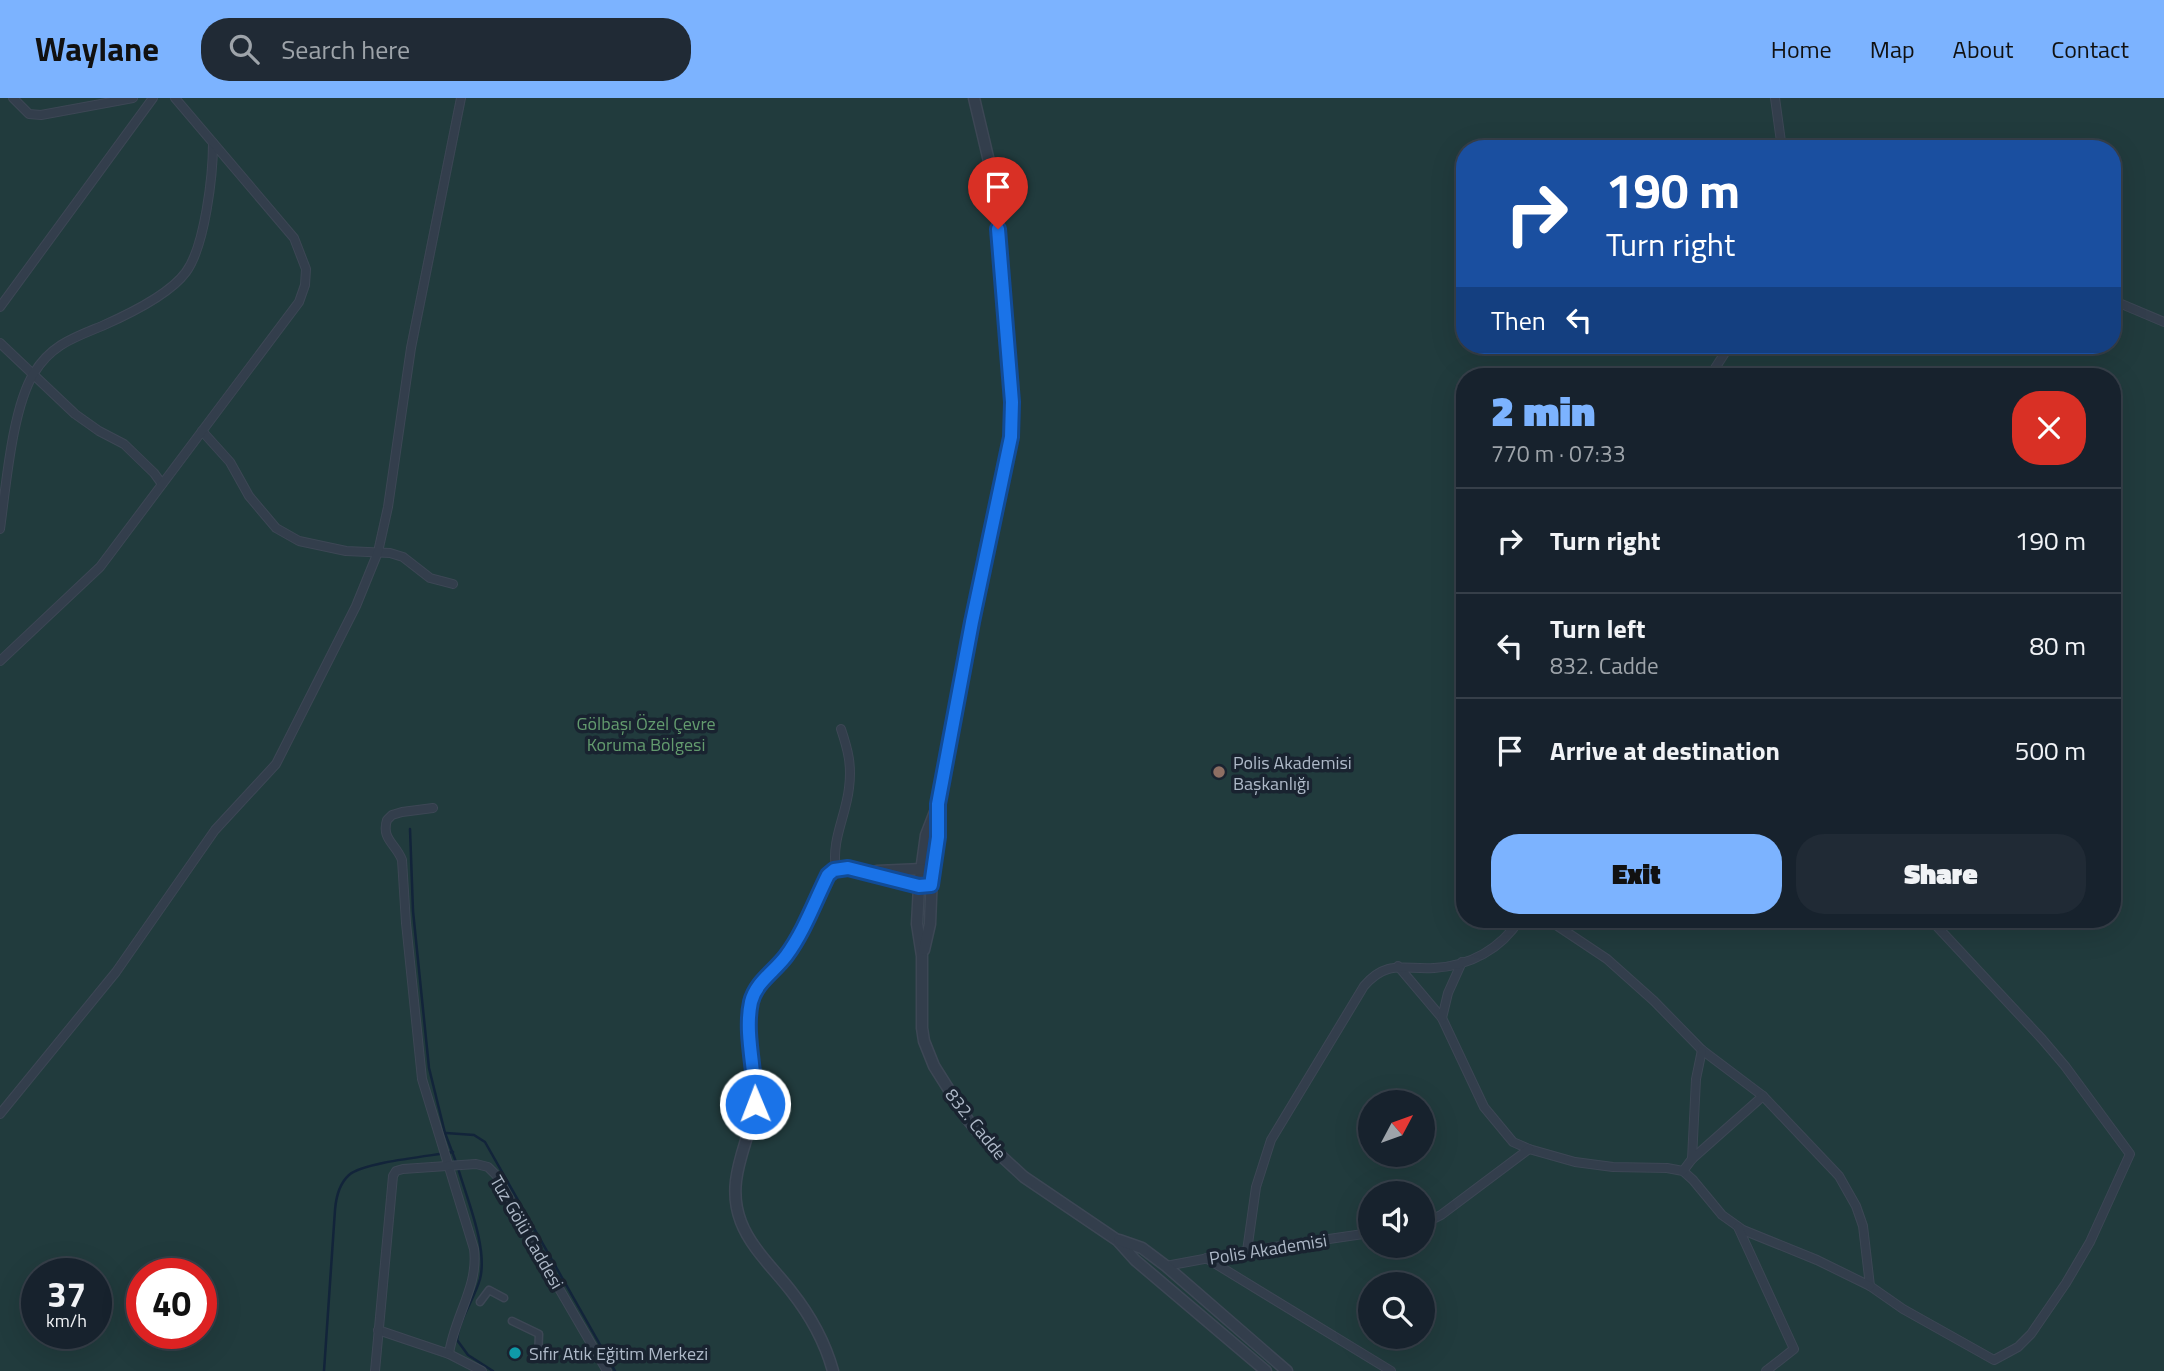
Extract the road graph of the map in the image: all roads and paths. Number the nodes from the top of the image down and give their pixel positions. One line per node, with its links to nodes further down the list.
1 (13, 98): 2 (street)
2 (133, 98)
3 (153, 98): 11 (street)
4 (175, 98): 9 (street)
5 (461, 98): 18 (street)
6 (974, 98): 25 (street, 832. Cadde)
7 (1776, 98): 8 (street)
8 (1781, 140)
9 (213, 143): 14 (street); 15 (street)
10 (2121, 304): 12 (street)
11 (0, 307)
12 (2164, 322)
13 (0, 343): 14 (street)
14 (32, 375): 16 (street); 17 (street)
15 (202, 431): 16 (street); 18 (street)
16 (162, 484): 20 (street)
17 (0, 529)
18 (378, 552): 19 (street); 34 (street)
19 (453, 584)
20 (0, 661)
21 (841, 729): 23 (street)
22 (433, 808): 37 (street)
23 (836, 869): 24 (street); 58 (street)
24 (867, 872): 25 (street); 25 (street)
25 (926, 878): 42 (street, 832. Cadde)
26 (1513, 928): 29 (street)
27 (1561, 928): 32 (street)
28 (1938, 928): 46 (street)
29 (1462, 962): 30 (street); 31 (street)
30 (1398, 966): 31 (street); 43 (street)
31 (1442, 1018): 35 (street)
32 (1702, 1050): 33 (street); 36 (street)
33 (1763, 1096): 36 (street); 46 (street)
34 (0, 1114)
35 (1529, 1149): 38 (street); 39 (street)
36 (1692, 1159): 38 (street)
37 (451, 1160): 50 (street, Tuz Gölü Caddesi); 51 (street, Tuz Gölü Caddesi); 52 (street)
38 (1683, 1171): 40 (street)
39 (1435, 1218)
40 (1738, 1227): 46 (street); 62 (street)
41 (1358, 1235): 43 (street, Polis Akademisi)
42 (1117, 1240): 45 (street, 832. Cadde); 59 (street, 832. Cadde)
43 (1247, 1251): 44 (street, Polis Akademisi)
44 (1206, 1258): 45 (street, Polis Akademisi); 61 (street)
45 (1166, 1266): 60 (street, 832. Cadde)
46 (1870, 1286)
47 (504, 1298): 48 (street)
48 (480, 1302)
49 (512, 1321): 53 (street)
50 (378, 1330): 52 (street); 54 (street, Tuz Gölü Caddesi)
51 (593, 1348): 56 (street); 57 (street, Tuz Gölü Caddesi)
52 (450, 1354): 55 (street)
53 (538, 1357)
54 (375, 1371)
55 (482, 1371)
56 (598, 1371)
57 (607, 1371)
58 (833, 1371)
59 (1266, 1371)
60 (1287, 1371)
61 (1391, 1371)
62 (1766, 1371)

